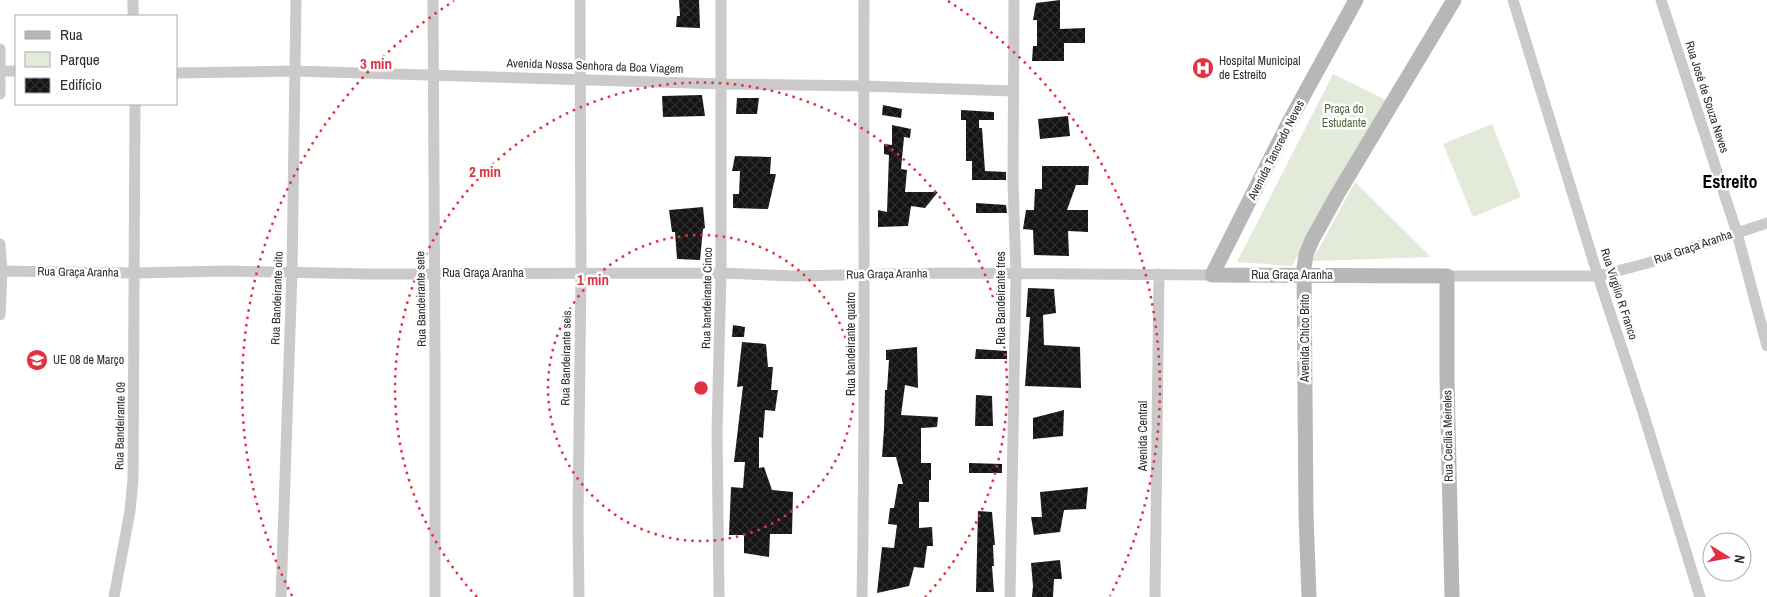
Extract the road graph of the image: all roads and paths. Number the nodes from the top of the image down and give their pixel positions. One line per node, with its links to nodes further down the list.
1 (133, 0): 12 (street)
2 (296, 0): 16 (street, Rua Bandeirante oito)
3 (433, 0): 18 (street, Rua Bandeirante sete)
4 (580, 0): 19 (street, Rua Bandeirante seis)
5 (721, 0): 20 (street, Rua bandeirante Cinco)
6 (864, 0): 21 (street, Rua bandeirante quatro)
7 (1014, 0): 22 (street, Rua Bandeirante tres)
8 (1356, 0): 37 (main road, Avenida Tancredo Neves)
9 (1454, 0): 38 (main road, Avenida Chico Brito)
10 (1513, 0): 40 (street, Rua Virgilio R Franco)
11 (1661, 0): 26 (street, Rua José de Souza Neves)
12 (133, 15)
13 (0, 49): 14 (street)
14 (0, 71): 15 (street); 23 (street)
15 (15, 71)
16 (294, 71): 17 (street, Avenida Nossa Senhora da Boa Viagem); 18 (street, Avenida Nossa Senhora da Boa Viagem); 29 (street, Rua Bandeirante oito)
17 (178, 72)
18 (433, 76): 19 (street, Avenida Nossa Senhora da Boa Viagem); 31 (street, Rua Bandeirante sete)
19 (580, 79): 20 (street, Avenida Nossa Senhora da Boa Viagem); 32 (street, Rua Bandeirante seis)
20 (722, 84): 21 (street, Avenida Nossa Senhora da Boa Viagem); 33 (street, Rua bandeirante Cinco)
21 (864, 86): 22 (street, Avenida Nossa Senhora da Boa Viagem); 34 (street, Rua bandeirante quatro)
22 (1012, 92): 35 (street, Rua Bandeirante tres)
23 (0, 94)
24 (135, 105): 30 (street, Rua Bandeirante 09)
25 (1767, 223): 26 (street, Rua Graça Aranha)
26 (1736, 233): 40 (street, Rua Graça Aranha); 42 (street, Rua José de Souza Neves)
27 (0, 244): 28 (street)
28 (1, 271): 30 (street, Rua Graça Aranha); 41 (street)
29 (292, 272): 30 (street, Rua Graça Aranha); 31 (street, Rua Graça Aranha); 44 (street, Rua Bandeirante oito)
30 (135, 273): 43 (street, Rua Bandeirante 09)
31 (435, 273): 32 (street, Rua Graça Aranha); 45 (street, Rua Bandeirante sete)
32 (581, 273): 33 (street, Rua Graça Aranha); 46 (street, Rua Bandeirante seis)
33 (722, 273): 34 (street, Rua Graça Aranha); 47 (street, Rua bandeirante Cinco)
34 (864, 274): 35 (street, Rua Graça Aranha); 48 (street, Rua bandeirante quatro)
35 (1016, 274): 36 (street, Rua Graça Aranha); 49 (street, Rua Bandeirante tres)
36 (1159, 274): 37 (street, Rua Graça Aranha); 50 (street, Avenida Central)
37 (1212, 274): 38 (main road, Rua Graça Aranha)
38 (1305, 275): 39 (main road, Rua Graça Aranha); 51 (main road, Avenida Chico Brito)
39 (1447, 276): 40 (street, Rua Graça Aranha); 52 (main road, Rua Cecília Meireles)
40 (1598, 276): 53 (street, Rua Virgilio R Franco)
41 (0, 315)
42 (1767, 346)
43 (114, 597)
44 (281, 597)
45 (435, 597)
46 (579, 597)
47 (719, 597)
48 (862, 597)
49 (1010, 597)
50 (1155, 597)
51 (1309, 597)
52 (1452, 597)
53 (1700, 597)

